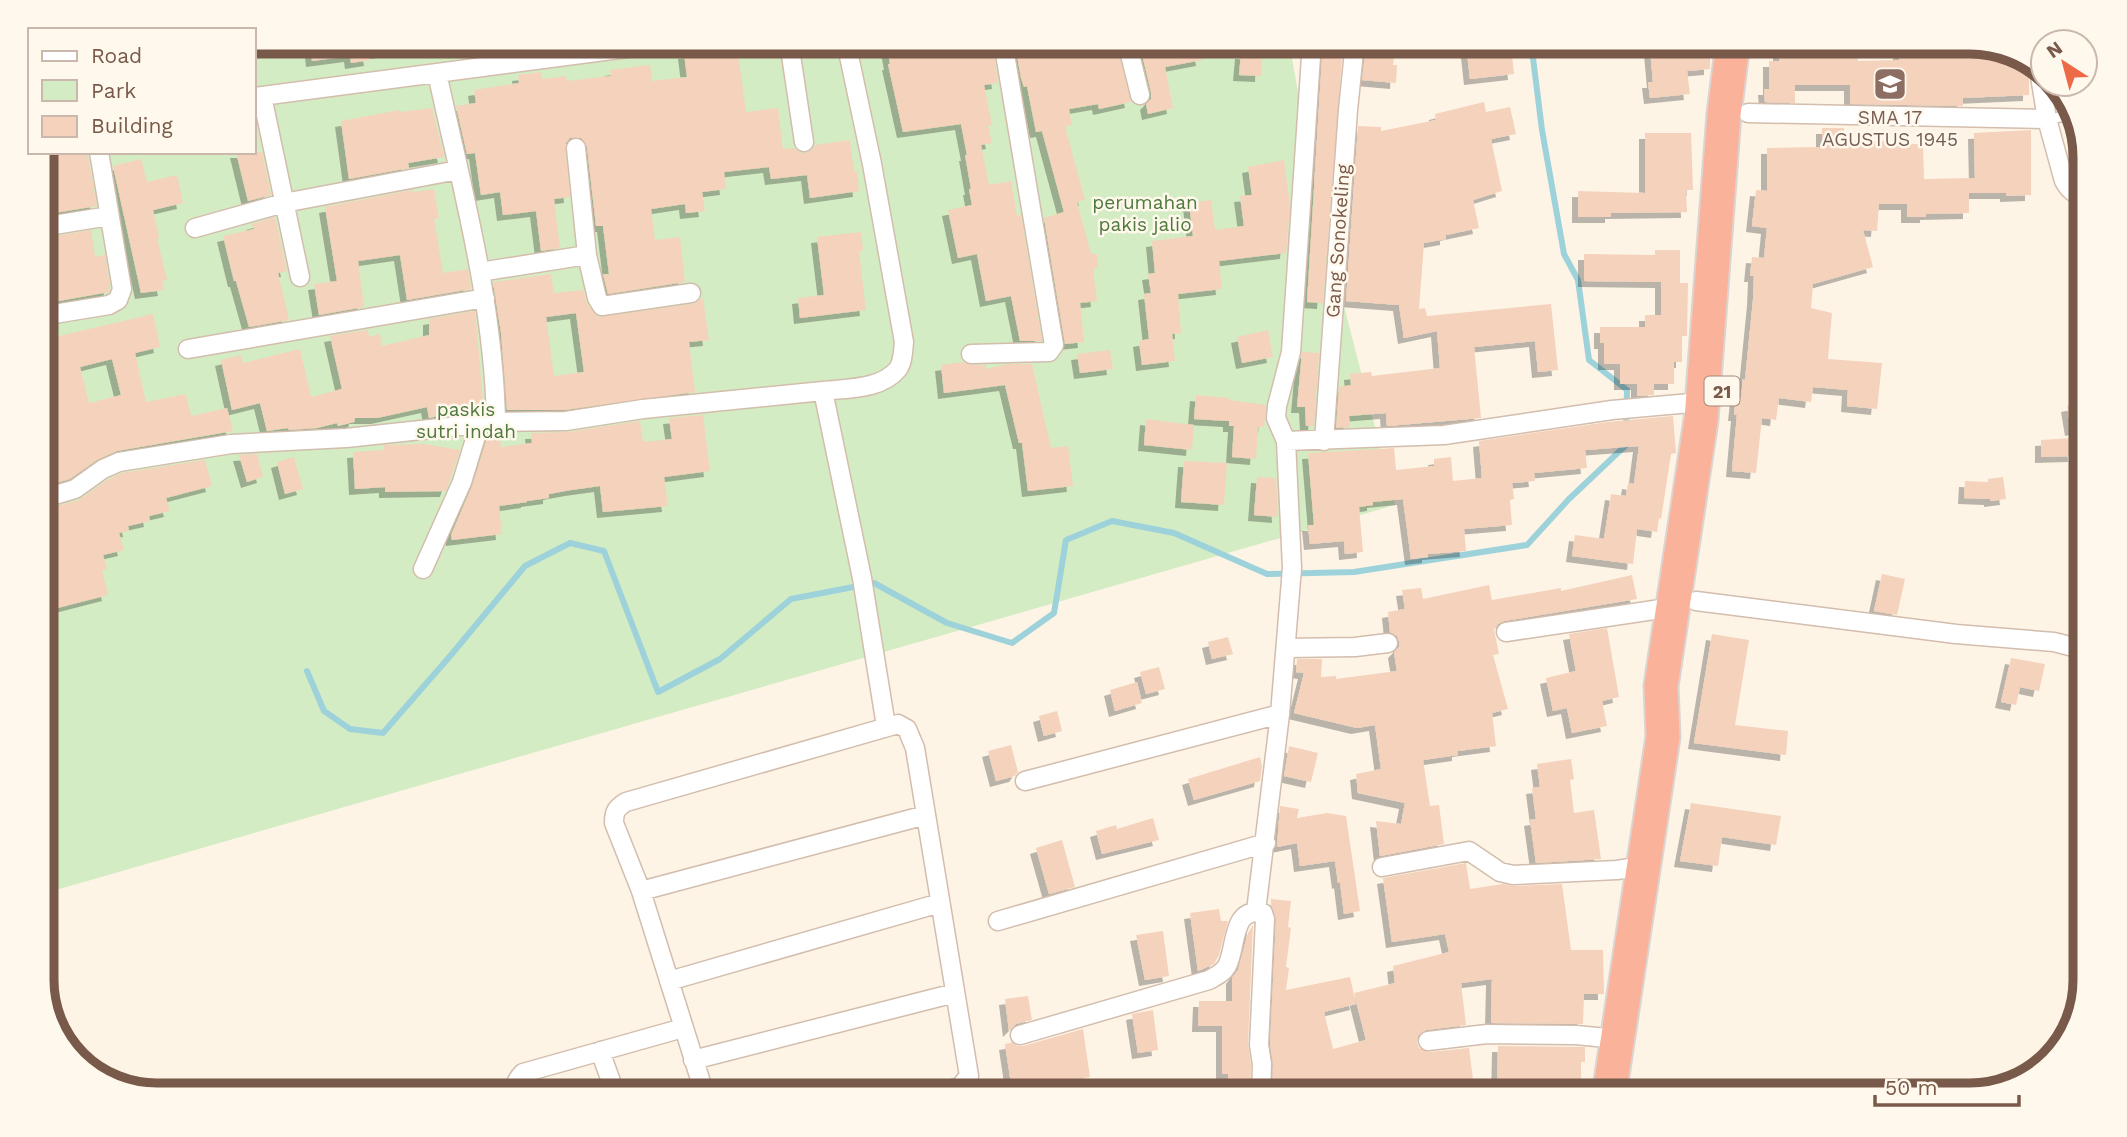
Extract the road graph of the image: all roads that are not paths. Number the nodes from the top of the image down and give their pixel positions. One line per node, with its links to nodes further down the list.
1 (546, 54): 10 (street)
2 (791, 54): 17 (street)
3 (849, 54): 34 (street)
4 (1005, 54): 33 (street)
5 (1130, 54): 11 (street)
6 (1311, 54): 37 (street)
7 (1354, 54): 38 (street, Gang Sonokeling)
8 (1732, 54): 35 (highway, 21)
9 (1754, 54): 14 (highway, 21)
10 (437, 73): 12 (street); 20 (street)
11 (1140, 95)
12 (258, 96): 22 (street)
13 (2044, 98): 16 (street)
14 (1748, 113): 16 (street); 41 (highway, 21)
15 (2064, 116): 16 (lane)
16 (2047, 119): 21 (street)
17 (804, 142)
18 (576, 148): 26 (street)
19 (99, 154): 23 (street)
20 (458, 170): 22 (street); 27 (street)
21 (2073, 192)
22 (284, 203): 25 (street); 28 (street)
23 (109, 216): 24 (street); 31 (street)
24 (54, 225)
25 (195, 228)
26 (587, 255): 27 (street); 29 (street)
27 (480, 272): 30 (street)
28 (300, 277)
29 (691, 293)
30 (485, 298): 32 (street); 36 (street)
31 (54, 314)
32 (188, 349)
33 (971, 354)
34 (823, 391): 36 (street); 47 (street)
35 (1702, 402): 38 (street); 41 (highway, 21)
36 (488, 423): 39 (street); 40 (street)
37 (1286, 441): 38 (street); 45 (street)
38 (1324, 441)
39 (54, 495)
40 (423, 569)
41 (1685, 604): 42 (street); 44 (street); 51 (highway, 21)
42 (1506, 632)
43 (1388, 643): 45 (street)
44 (2073, 647)
45 (1286, 648): 46 (street)
46 (1280, 714): 48 (street); 50 (street)
47 (886, 726): 49 (street); 53 (street)
48 (1025, 781)
49 (926, 815): 53 (street); 54 (street)
50 (1266, 843): 55 (street); 56 (street)
51 (1643, 866): 52 (street); 61 (highway, 21)
52 (1382, 867)
53 (641, 891): 57 (street)
54 (940, 903): 57 (street); 58 (street)
55 (1256, 911): 60 (street); 69 (street)
56 (998, 921)
57 (669, 981): 59 (street)
58 (955, 993): 64 (street); 68 (street)
59 (683, 1027): 63 (street); 64 (street)
60 (1020, 1035)
61 (1617, 1040): 62 (street); 70 (highway, 21)
62 (1428, 1041)
63 (600, 1051): 65 (street); 66 (street)
64 (694, 1060): 67 (street)
65 (516, 1083)
66 (611, 1083)
67 (701, 1083)
68 (963, 1083)
69 (1261, 1083)
70 (1611, 1083)

